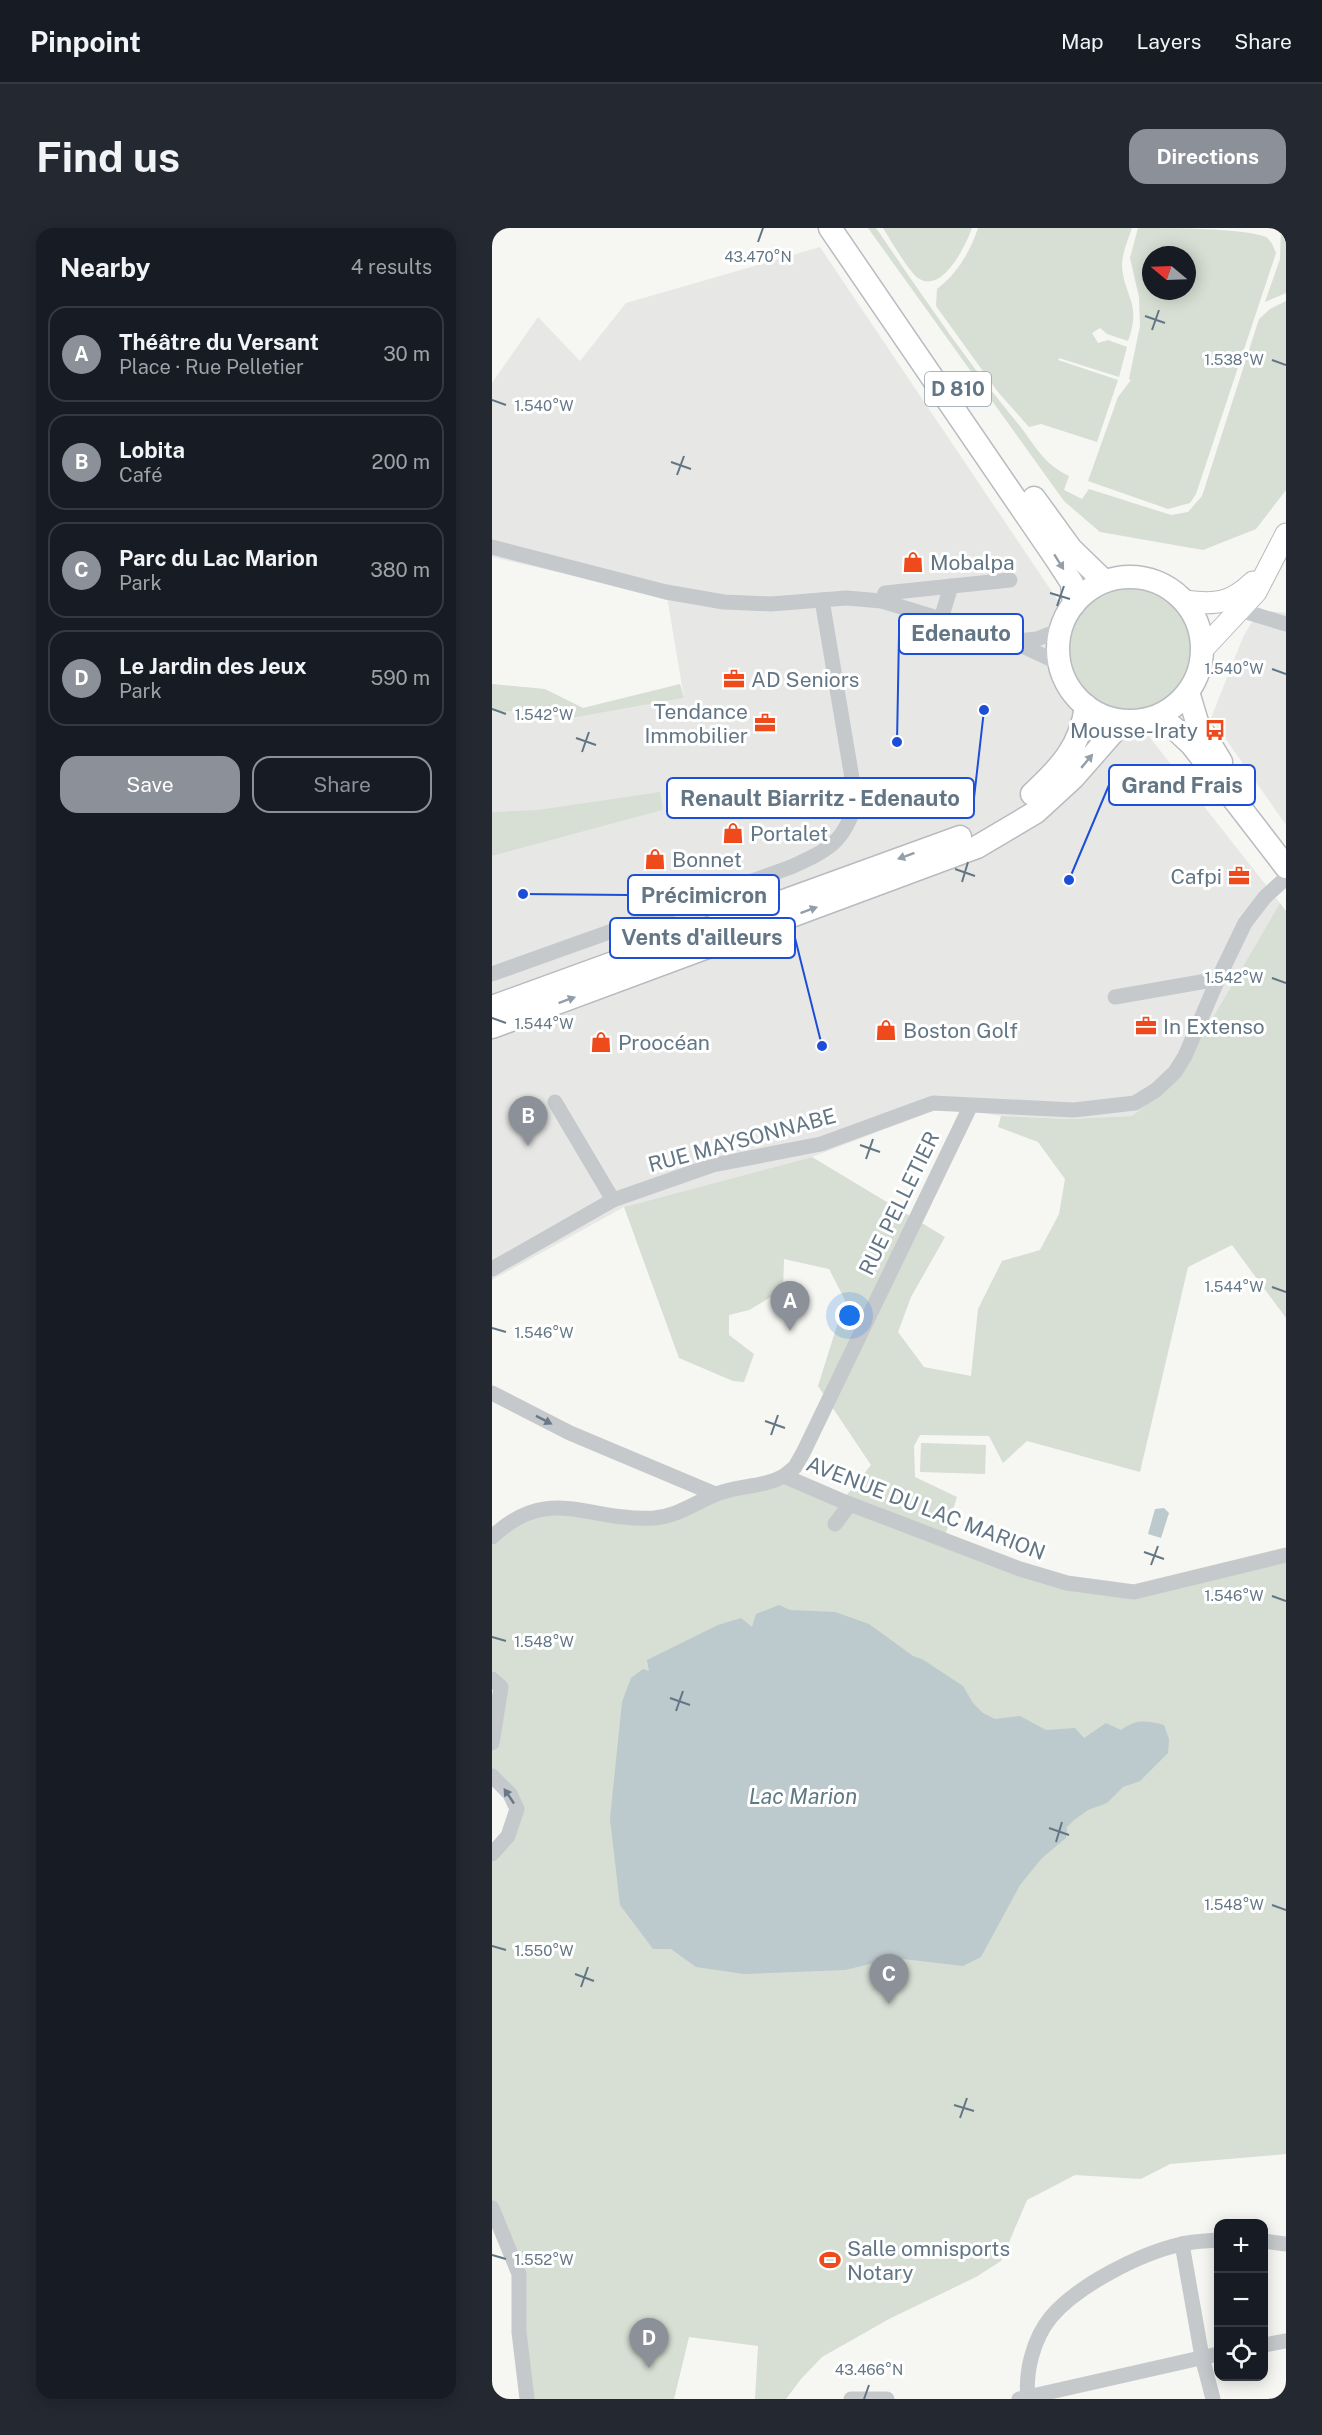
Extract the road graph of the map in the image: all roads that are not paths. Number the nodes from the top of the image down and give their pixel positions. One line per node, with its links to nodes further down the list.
1 (830, 228): 12 (main road, D 810, one-way to 12)
2 (848, 228): 7 (main road, D 810)
3 (1286, 534): 5 (street)
4 (492, 548): 9 (street)
5 (1268, 567): 11 (street); 13 (street)
6 (1010, 580): 8 (street)
7 (1104, 581): 11 (main road); 12 (main road)
8 (951, 586): 10 (street); 14 (street)
9 (822, 600): 10 (street); 26 (street)
10 (882, 601): 14 (street)
11 (1185, 601): 18 (main road)
12 (1074, 604): 16 (main road)
13 (1240, 610): 15 (street); 18 (street)
14 (941, 619): 17 (street)
15 (1286, 624)
16 (1060, 630): 17 (street); 19 (main road)
17 (1012, 641): 19 (street)
18 (1203, 649): 20 (main road)
19 (1059, 663): 21 (main road)
20 (1188, 692): 22 (main road); 23 (main road)
21 (1086, 706): 22 (main road); 29 (main road, one-way to 29)
22 (1134, 721): 24 (main road); 30 (main road, one-way to 22)
23 (1286, 854)
24 (1286, 867)
25 (1286, 878): 27 (street, RUE MAYSONNABE)
26 (492, 974)
27 (1218, 979): 28 (street); 32 (street, RUE MAYSONNABE)
28 (1115, 997)
29 (492, 1007)
30 (492, 1027)
31 (555, 1102): 33 (street)
32 (970, 1107): 33 (street, RUE MAYSONNABE); 36 (street, RUE PELLETIER)
33 (613, 1200): 34 (street, RUE MAYSONNABE)
34 (492, 1269)
35 (492, 1393): 37 (street, one-way to 37)
36 (784, 1476): 37 (street, AVENUE DU LAC MARION); 38 (street, AVENUE DU LAC MARION)
37 (715, 1494): 40 (street, AVENUE DU LAC MARION)
38 (850, 1504): 39 (street); 41 (street, AVENUE DU LAC MARION)
39 (835, 1524)
40 (492, 1537)
41 (1286, 1555)
42 (492, 1679): 43 (street)
43 (492, 1743)
44 (492, 1776): 45 (street, one-way to 44)
45 (492, 1854)
46 (492, 2208): 56 (street)
47 (1214, 2240): 49 (street)
48 (1268, 2242): 50 (street)
49 (1182, 2244): 54 (street); 55 (street)
50 (1286, 2244)
51 (1286, 2341): 52 (street)
52 (1268, 2344)
53 (1214, 2355): 54 (street)
54 (1202, 2357): 55 (street); 59 (street)
55 (1024, 2398)
56 (527, 2399)
57 (851, 2399): 58 (street)
58 (887, 2399)
59 (1212, 2399)

